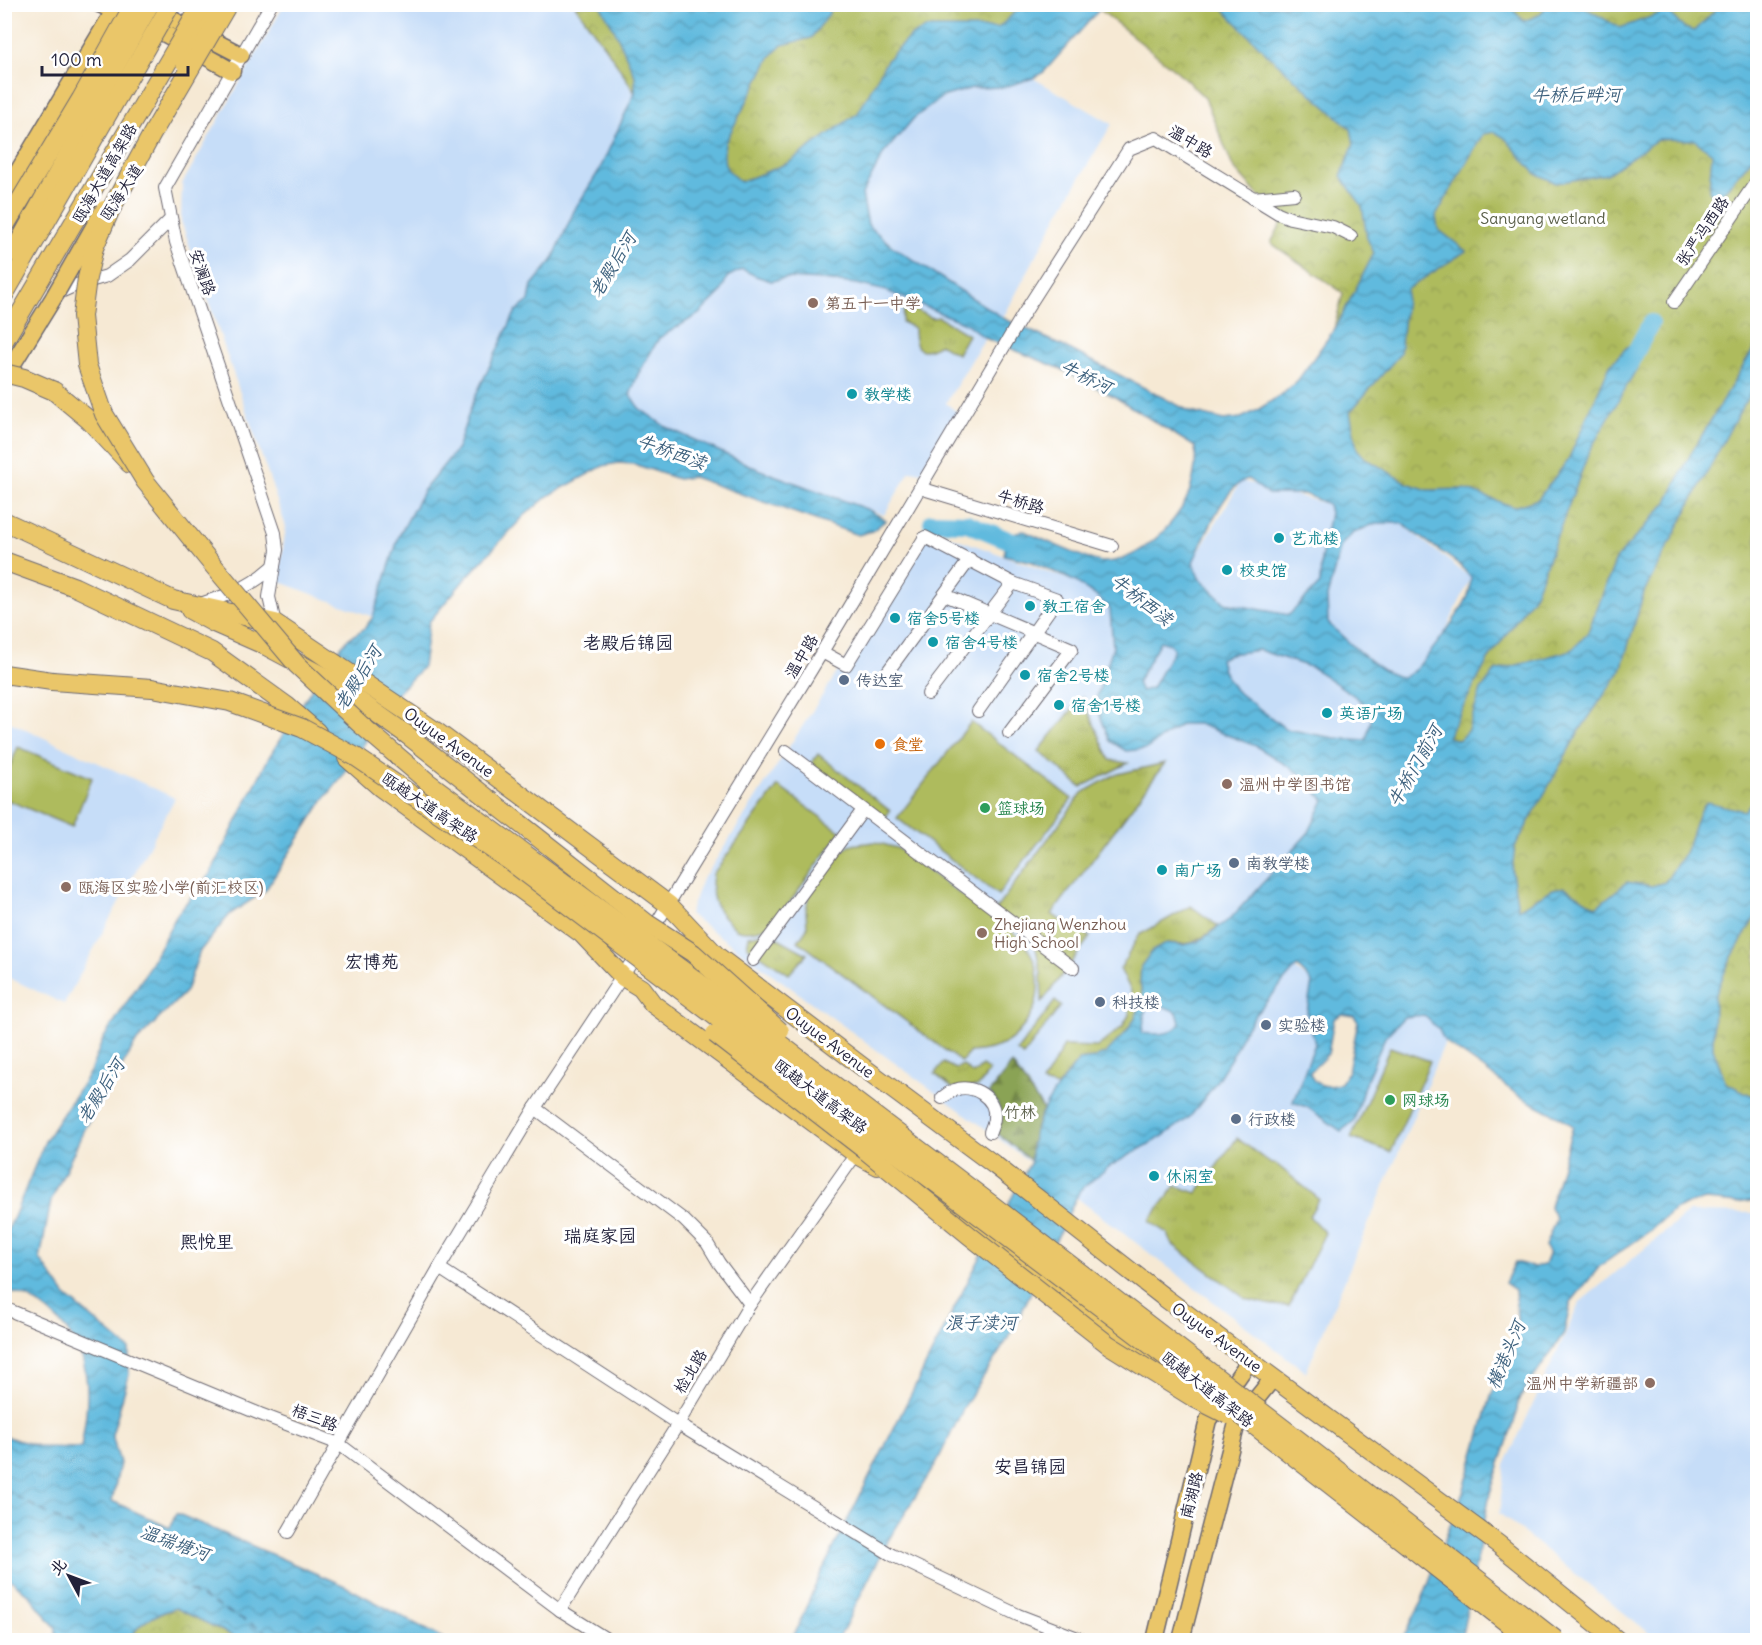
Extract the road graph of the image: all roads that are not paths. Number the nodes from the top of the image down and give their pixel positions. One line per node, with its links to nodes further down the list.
1 (134, 4): 19 (highway, bridge)
2 (140, 4): 9 (main road)
3 (202, 4): 25 (highway, 瓯海大道高架路, bridge)
4 (215, 4): 23 (main road, bridge)
5 (228, 4): 28 (highway, bridge)
6 (235, 4): 10 (main road, 瓯海大道)
7 (271, 4): 11 (street, 安澜路)
8 (111, 7): 9 (main road); 16 (main road)
9 (158, 10): 10 (main road); 12 (main road); 21 (main road, bridge); 22 (highway, 瓯海大道高架路, bridge)
10 (215, 42): 11 (main road); 12 (main road, 瓯海大道)
11 (242, 55): 13 (street, 安澜路)
12 (206, 58): 13 (main road); 23 (main road, 瓯海大道)
13 (232, 71): 18 (street, 安澜路)
14 (1758, 179): 24 (street, 张严冯西路)
15 (1294, 194): 17 (street)
16 (4, 195)
17 (1253, 198): 20 (street, 温中路); 29 (street, 温中路)
18 (171, 219): 23 (street); 34 (street, 安澜路)
19 (4, 226)
20 (1351, 236)
21 (8, 259)
22 (4, 295)
23 (55, 295): 27 (main road, 瓯海大道)
24 (1674, 302)
25 (4, 341)
26 (4, 373): 28 (highway, bridge)
27 (4, 378)
28 (145, 481): 58 (highway, 瓯越大道高架路, bridge)
29 (920, 488): 31 (street, 牛桥路); 42 (street, 温中路)
30 (4, 521): 37 (highway, Ouyue Avenue)
31 (1112, 546)
32 (970, 559): 35 (street); 36 (street); 42 (street)
33 (4, 561): 55 (highway, bridge)
34 (274, 566): 38 (street); 40 (street, 安澜路)
35 (1013, 583): 39 (street); 41 (street)
36 (945, 596): 39 (street); 44 (street)
37 (173, 600): 38 (highway, Ouyue Avenue); 58 (highway, bridge)
38 (196, 605): 40 (highway, Ouyue Avenue)
39 (989, 614): 41 (street); 47 (street)
40 (275, 623): 52 (highway, Ouyue Avenue)
41 (1033, 633): 48 (street); 49 (street)
42 (822, 652): 52 (street, 温中路)
43 (4, 674): 45 (highway)
44 (883, 678)
45 (52, 681): 46 (highway); 70 (highway, 瓯越大道高架路, bridge)
46 (4, 683)
47 (928, 694)
48 (978, 711)
49 (1009, 733)
50 (786, 751): 51 (street)
51 (863, 810): 53 (street); 54 (street)
52 (669, 905): 55 (street, 温中路); 65 (highway, Ouyue Avenue)
53 (753, 960)
54 (1073, 968)
55 (623, 976): 56 (highway); 59 (street, 温中路)
56 (641, 988): 61 (highway); 70 (highway, bridge)
57 (942, 1098): 60 (street)
58 (854, 1100): 79 (highway, 瓯越大道高架路, bridge)
59 (535, 1108): 62 (street, 温中路); 63 (street)
60 (990, 1132)
61 (856, 1154): 63 (street, 检北路); 67 (highway)
62 (439, 1268): 69 (street); 71 (street, 温中路)
63 (750, 1304): 69 (street, 检北路)
64 (4, 1308): 71 (street, 梧三路)
65 (1250, 1360): 66 (highway, Ouyue Avenue); 67 (main road, 南湖路)
66 (1273, 1378): 68 (main road, 南湖路); 80 (highway, Ouyue Avenue)
67 (1218, 1407): 68 (highway); 76 (main road, 南湖路)
68 (1237, 1423): 77 (main road, 南湖路); 78 (highway, bridge)
69 (678, 1424): 73 (street, 检北路); 75 (street)
70 (1264, 1433): 78 (highway, 瓯越大道高架路, bridge)
71 (339, 1444): 72 (street, 温中路); 73 (street, 梧三路)
72 (288, 1532)
73 (560, 1610): 74 (street, 梧三路)
74 (608, 1641)
75 (1083, 1641)
76 (1155, 1641)
77 (1181, 1641)
78 (1526, 1641)
79 (1556, 1641)
80 (1617, 1641)

